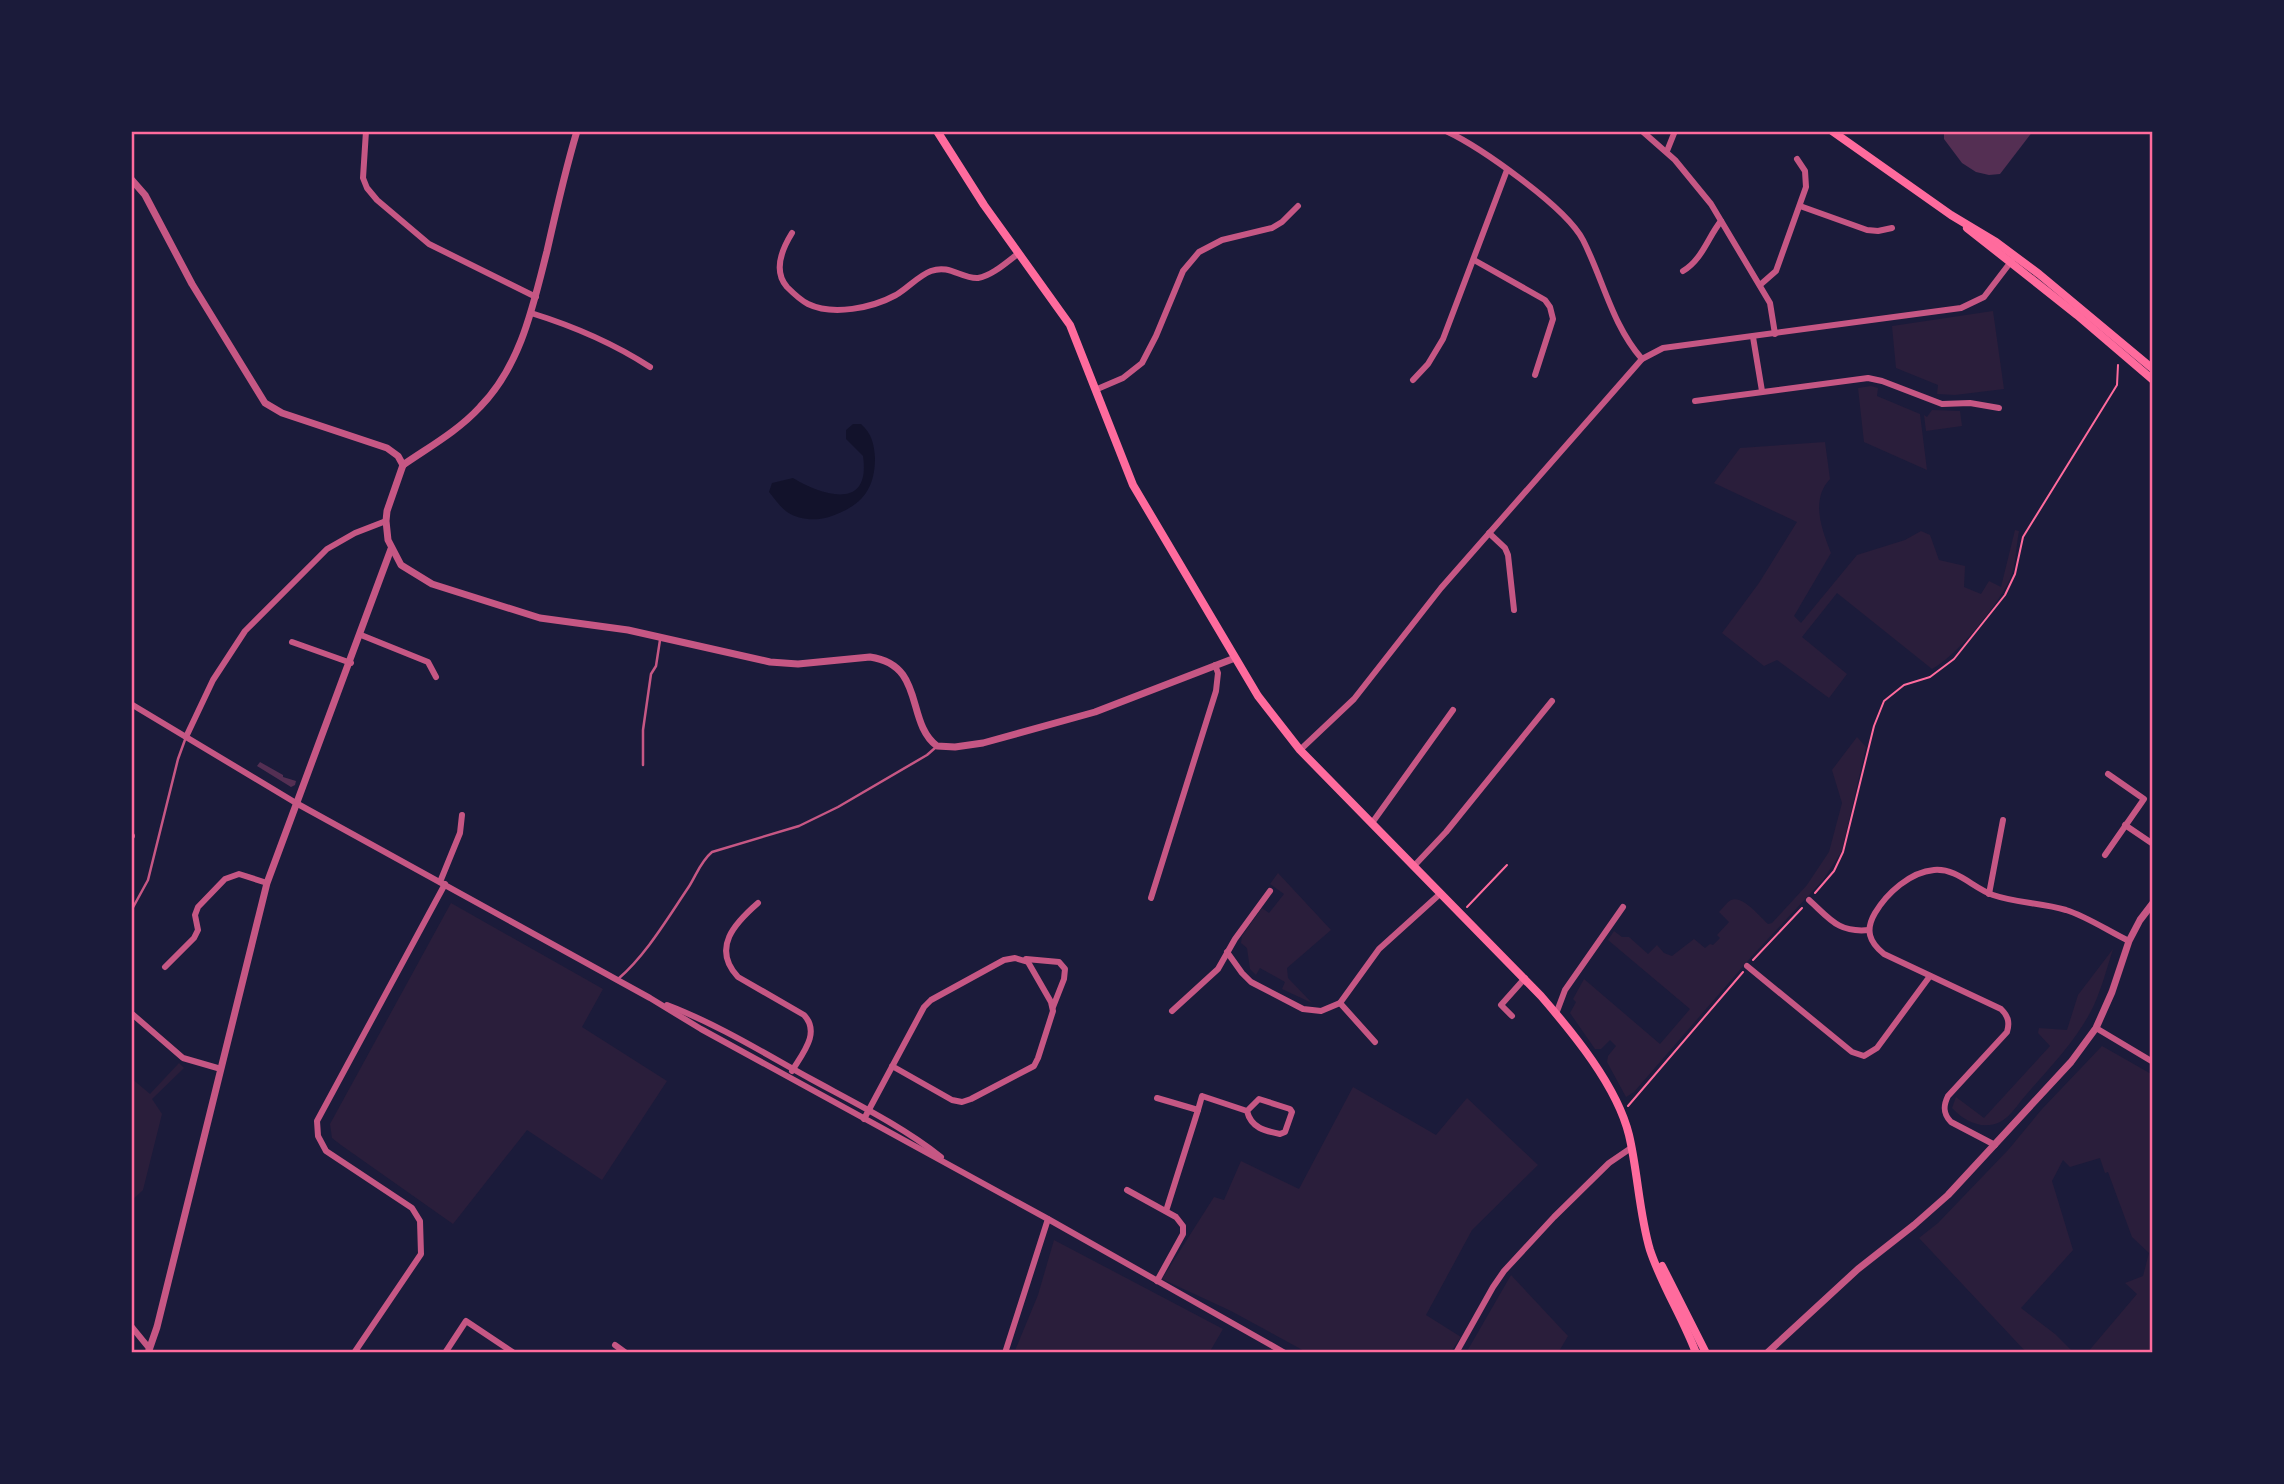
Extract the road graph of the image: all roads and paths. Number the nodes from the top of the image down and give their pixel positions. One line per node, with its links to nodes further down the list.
1 (366, 131): 22 (street)
2 (576, 131): 22 (street)
3 (937, 131): 17 (main road)
4 (1446, 131): 10 (street)
5 (1642, 131): 8 (street)
6 (1675, 131): 8 (street)
7 (1832, 131): 19 (main road)
8 (1667, 152): 14 (street)
9 (1797, 159): 13 (street)
10 (1507, 170): 18 (street); 27 (street)
11 (131, 179): 37 (street)
12 (1298, 206): 33 (street)
13 (1800, 206): 15 (street); 21 (street)
14 (1721, 221): 20 (street); 21 (street)
15 (1892, 228)
16 (792, 233): 17 (street)
17 (1019, 253): 33 (main road)
18 (1474, 260): 30 (street); 31 (street)
19 (2012, 260): 24 (street); 26 (main road); 29 (main road)
20 (1683, 271)
21 (1760, 285): 24 (street)
22 (536, 297): 23 (street)
23 (531, 313): 28 (street); 37 (street)
24 (1775, 334): 25 (street)
25 (1753, 337): 27 (street); 34 (street)
26 (2122, 354): 32 (main road); 72 (path)
27 (1642, 359): 39 (street)
28 (650, 367)
29 (2153, 369)
30 (1535, 375)
31 (1413, 380)
32 (2153, 380)
33 (1095, 390): 45 (main road)
34 (1762, 391): 35 (street); 36 (street)
35 (1695, 401)
36 (1999, 408)
37 (403, 465): 38 (street)
38 (386, 521): 40 (street); 52 (street)
39 (1489, 533): 41 (street); 54 (street)
40 (391, 549): 42 (street); 43 (street)
41 (1514, 610)
42 (361, 635): 46 (street); 48 (street)
43 (661, 637): 53 (street); 55 (lane)
44 (292, 642): 46 (street)
45 (1235, 658): 47 (street); 54 (main road)
46 (351, 663): 57 (street)
47 (1215, 665): 53 (street); 71 (street)
48 (436, 677)
49 (1552, 701): 65 (street)
50 (131, 704): 52 (street)
51 (1453, 710): 60 (street)
52 (186, 737): 57 (street); 77 (lane)
53 (937, 746): 86 (lane)
54 (1300, 750): 60 (main road)
55 (643, 765)
56 (2108, 774): 61 (street)
57 (296, 803): 66 (street); 67 (street)
58 (462, 815): 67 (street)
59 (2003, 820): 70 (street)
60 (1372, 823): 65 (main road)
61 (2125, 825): 62 (street); 63 (street)
62 (2153, 844)
63 (2105, 855)
64 (1507, 865): 75 (path)
65 (1414, 866): 69 (main road)
66 (267, 883): 83 (street); 98 (street)
67 (443, 883): 86 (street); 118 (street)
68 (1270, 891): 80 (street)
69 (1441, 893): 85 (main road); 88 (street)
70 (1990, 894): 78 (street); 79 (street)
71 (1151, 898)
72 (1809, 900): 78 (street); 82 (path)
73 (758, 903): 99 (street)
74 (2153, 903): 79 (street)
75 (1469, 905)
76 (1623, 907): 92 (street)
77 (131, 911)
78 (1869, 930): 84 (street)
79 (2129, 941): 94 (street)
80 (1227, 952): 88 (street); 90 (street)
81 (1020, 958): 89 (street); 89 (street); 97 (street)
82 (1747, 966): 84 (street); 105 (path)
83 (165, 967)
84 (1930, 976): 107 (street)
85 (1525, 978): 92 (main road); 93 (street)
86 (617, 980): 87 (street)
87 (650, 998): 99 (street); 100 (street)
88 (1340, 1003): 95 (street)
89 (1053, 1007): 97 (street)
90 (1172, 1011)
91 (131, 1013): 98 (street)
92 (1556, 1014): 105 (main road)
93 (1512, 1016)
94 (2096, 1028): 96 (street); 107 (street)
95 (1375, 1042)
96 (2153, 1062)
97 (892, 1066): 103 (street)
98 (221, 1069): 117 (street)
99 (793, 1069): 100 (street); 103 (street)
100 (788, 1077): 106 (street)
101 (1157, 1097): 102 (street)
102 (1198, 1110): 104 (street); 111 (street)
103 (868, 1111): 106 (street); 109 (street)
104 (1247, 1111): 104 (street)
105 (1622, 1112): 108 (main road)
106 (864, 1119): 109 (street)
107 (1994, 1145): 127 (street)
108 (1631, 1148): 113 (main road); 124 (street)
109 (957, 1169): 112 (street)
110 (1127, 1190): 111 (street)
111 (1166, 1211): 114 (street)
112 (1048, 1219): 114 (street); 122 (street)
113 (1646, 1231): 125 (main road); 126 (main road)
114 (1157, 1281): 123 (street)
115 (131, 1326): 117 (street)
116 (615, 1345): 121 (street)
117 (148, 1351)
118 (354, 1353)
119 (445, 1353): 120 (street)
120 (514, 1353)
121 (626, 1353)
122 (1005, 1353)
123 (1285, 1353)
124 (1456, 1353)
125 (1696, 1353)
126 (1706, 1353)
127 (1767, 1353)

